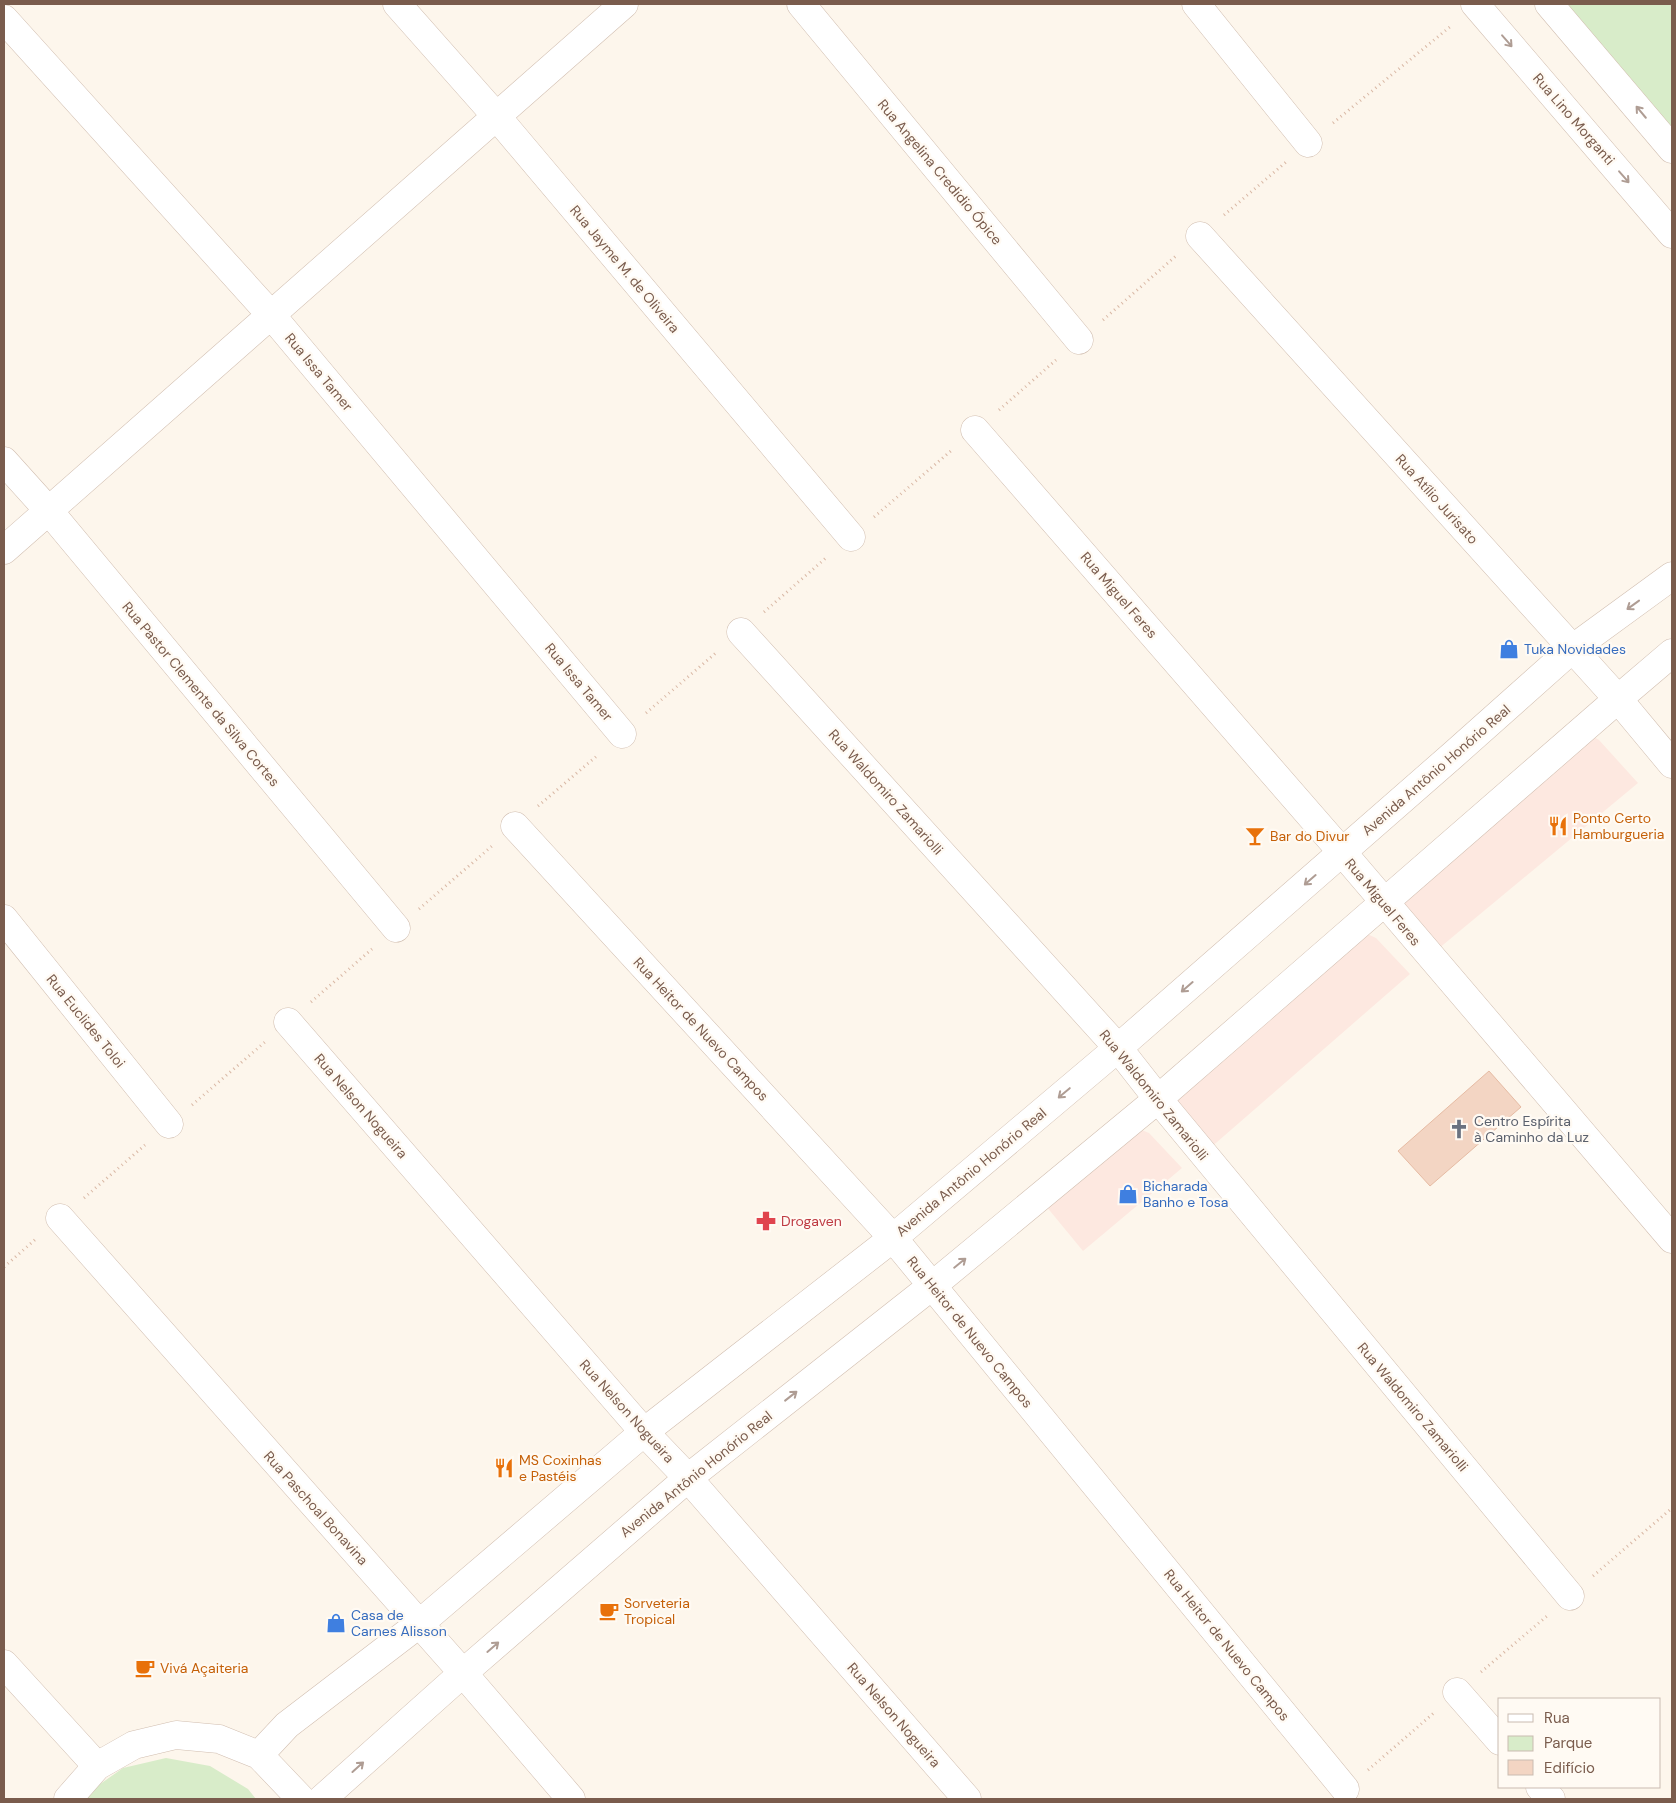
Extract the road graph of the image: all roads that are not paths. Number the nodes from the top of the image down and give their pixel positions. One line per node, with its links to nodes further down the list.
1 (397, 4): 8 (street, Rua Jayme M. de Oliveira)
2 (624, 4): 8 (street)
3 (801, 4): 14 (street, Rua Angelina Credidio Ópice)
4 (1196, 4): 9 (street)
5 (1475, 4): 11 (street, Rua Lino Morganti, one-way to 11)
6 (1549, 4): 10 (street, one-way to 6)
7 (4, 19): 13 (street, Rua Issa Tamer)
8 (497, 117): 13 (street); 18 (street, Rua Jayme M. de Oliveira)
9 (1308, 143)
10 (1672, 149)
11 (1672, 234)
12 (1200, 236): 22 (street, Rua Atílio Jurisato)
13 (272, 316): 17 (street); 25 (street, Rua Issa Tamer)
14 (1079, 340)
15 (975, 430): 28 (street, Rua Miguel Feres)
16 (4, 461): 17 (street, Rua Pastor Clemente da Silva Cortes)
17 (48, 511): 19 (street); 31 (street, Rua Pastor Clemente da Silva Cortes)
18 (851, 537)
19 (4, 550)
20 (1672, 576): 22 (street, Avenida Antônio Honório Real, one-way to 22)
21 (741, 632): 33 (street, Rua Waldomiro Zamariolli)
22 (1572, 649): 24 (street, Rua Atílio Jurisato); 28 (street, Avenida Antônio Honório Real)
23 (1672, 653): 24 (street, Avenida Antônio Honório Real)
24 (1618, 699): 26 (street, Rua Atílio Jurisato); 29 (street, Avenida Antônio Honório Real)
25 (622, 734)
26 (1672, 764)
27 (515, 826): 37 (street, Rua Heitor de Nuevo Campos)
28 (1342, 852): 29 (street, Rua Miguel Feres); 33 (street, Avenida Antônio Honório Real, one-way to 33)
29 (1384, 902): 34 (street, Avenida Antônio Honório Real); 38 (street, Rua Miguel Feres)
30 (4, 919): 35 (street, Rua Euclides Toloi)
31 (396, 928)
32 (288, 1022): 40 (street, Rua Nelson Nogueira)
33 (1118, 1048): 34 (street, Rua Waldomiro Zamariolli); 37 (street, Avenida Antônio Honório Real, one-way to 37)
34 (1158, 1099): 39 (street, Avenida Antônio Honório Real, one-way to 34); 42 (street, Rua Waldomiro Zamariolli)
35 (169, 1124)
36 (60, 1218): 43 (street, Rua Paschoal Bonavina)
37 (893, 1238): 39 (street, Rua Heitor de Nuevo Campos); 40 (street, Avenida Antônio Honório Real)
38 (1672, 1239)
39 (932, 1285): 41 (street, Avenida Antônio Honório Real, one-way to 39); 51 (street, Rua Heitor de Nuevo Campos)
40 (644, 1432): 41 (street, Rua Nelson Nogueira); 43 (street, Avenida Antônio Honório Real)
41 (688, 1478): 45 (street, Avenida Antônio Honório Real, one-way to 41); 56 (street, Rua Nelson Nogueira)
42 (1570, 1596)
43 (419, 1624): 45 (street, Rua Paschoal Bonavina); 48 (street, Avenida Antônio Honório Real)
44 (4, 1664): 49 (street)
45 (463, 1673): 54 (street, Avenida Antônio Honório Real, one-way to 45); 55 (street, Rua Paschoal Bonavina)
46 (1457, 1692): 47 (street)
47 (1498, 1739)
48 (259, 1756): 49 (street); 53 (street)
49 (97, 1766): 52 (street)
50 (1541, 1788): 57 (street)
51 (1345, 1789)
52 (68, 1799)
53 (301, 1799)
54 (322, 1799)
55 (571, 1799)
56 (967, 1799)
57 (1551, 1799)

